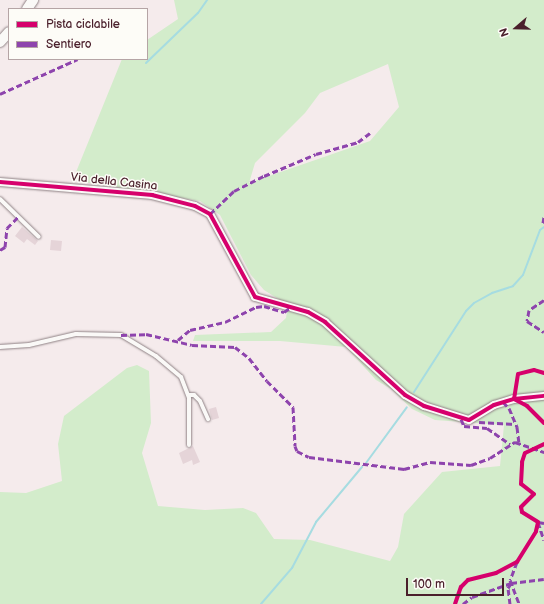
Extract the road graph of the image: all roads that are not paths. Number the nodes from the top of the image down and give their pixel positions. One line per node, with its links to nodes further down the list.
1 (8, 33): 2 (street)
2 (0, 42)
3 (0, 182): 8 (street, Via della Casina)
4 (0, 199): 5 (lane)
5 (39, 237)
6 (0, 347): 7 (lane)
7 (189, 395): 9 (lane); 10 (lane)
8 (544, 396)
9 (208, 419)
10 (190, 445)

